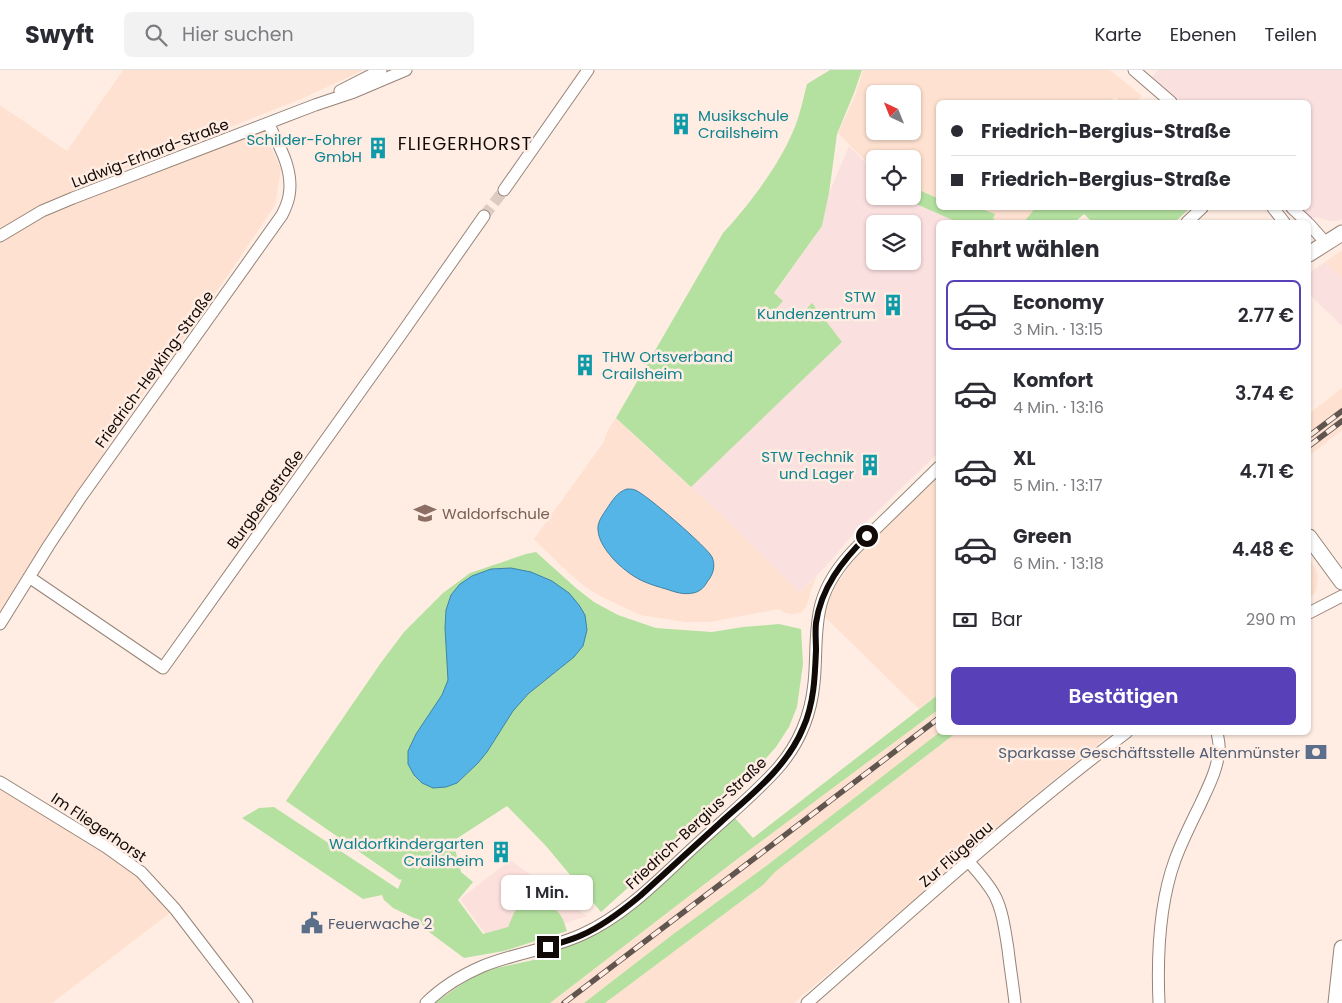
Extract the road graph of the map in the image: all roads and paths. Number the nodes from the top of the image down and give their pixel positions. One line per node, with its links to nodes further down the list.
1 (381, 70): 6 (street, Ludwig-Erhard-Straße)
2 (406, 70): 6 (street, Ludwig-Erhard-Straße)
3 (588, 70): 8 (street)
4 (1134, 70): 5 (street)
5 (1169, 100)
6 (315, 105): 7 (street, Ludwig-Erhard-Straße)
7 (268, 123): 18 (street, Ludwig-Erhard-Straße); 23 (street, Friedrich-Heyking-Straße)
8 (504, 190)
9 (1200, 210): 13 (street)
10 (1275, 210): 14 (street)
11 (1294, 210): 15 (street)
12 (484, 216): 23 (street, Burgbergstraße)
13 (1189, 220)
14 (1282, 220)
15 (1305, 220)
16 (1311, 226): 19 (street)
17 (1342, 234): 19 (main road)
18 (0, 236)
19 (1326, 243): 20 (main road)
20 (1311, 253)
21 (936, 470): 34 (street, Friedrich-Bergius-Straße)
22 (1311, 540): 24 (main road)
23 (29, 577): 27 (street, Friedrich-Heyking-Straße)
24 (1342, 582)
25 (1342, 596): 26 (street)
26 (1311, 612)
27 (0, 624)
28 (1124, 735): 31 (street, Zur Flügelau)
29 (1218, 735): 37 (street)
30 (0, 782): 33 (street, Im Fliegerhorst)
31 (969, 862): 35 (street, Zur Flügelau); 36 (street)
32 (1342, 948): 38 (main road)
33 (247, 1003)
34 (426, 1003)
35 (807, 1003)
36 (1015, 1003)
37 (1159, 1003)
38 (1336, 1003)

